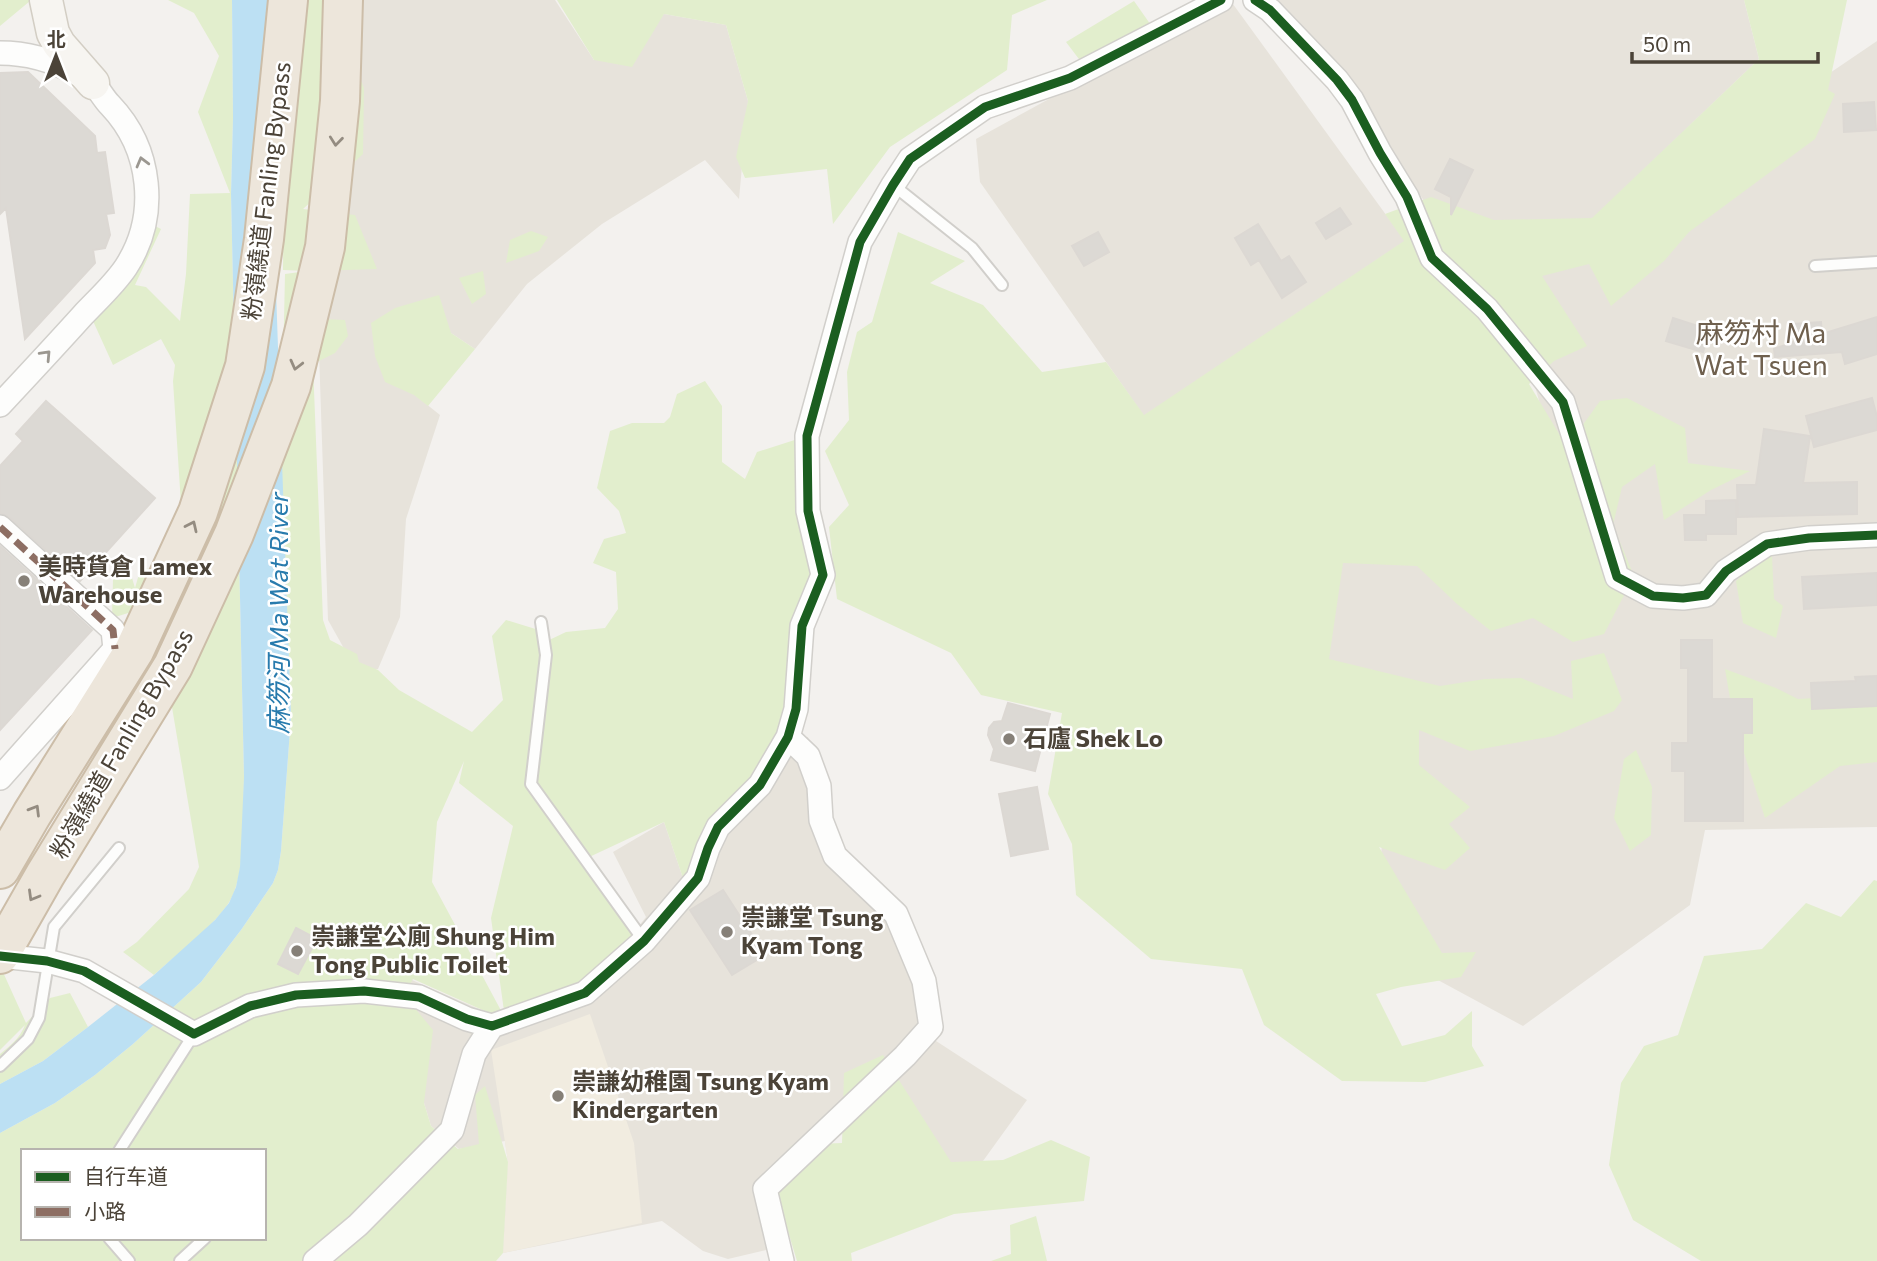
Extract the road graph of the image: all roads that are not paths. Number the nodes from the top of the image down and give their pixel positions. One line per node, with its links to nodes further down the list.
1 (46, 0): 9 (street)
2 (274, 0): 10 (highway)
3 (288, 0): 10 (highway, 粉嶺繞道 Fanling Bypass)
4 (344, 0): 11 (highway, 粉嶺繞道 Fanling Bypass)
5 (357, 0): 11 (highway)
6 (1221, 0): 12 (street)
7 (1255, 0): 18 (street)
8 (0, 53): 9 (street)
9 (93, 83): 16 (street, one-way to 9)
10 (279, 99): 23 (highway, 粉嶺繞道 Fanling Bypass, one-way to 10)
11 (340, 101): 25 (highway, 粉嶺繞道 Fanling Bypass, one-way to 25)
12 (893, 185): 15 (lane); 20 (street)
13 (1877, 262): 14 (lane)
14 (1815, 266)
15 (1002, 285)
16 (0, 405)
17 (0, 527): 21 (street)
18 (1877, 535)
19 (541, 622): 24 (lane)
20 (788, 737): 24 (street); 36 (street)
21 (0, 778)
22 (119, 849): 26 (lane)
23 (0, 869)
24 (643, 941): 27 (street)
25 (0, 955): 26 (street)
26 (47, 961): 28 (street); 29 (lane)
27 (492, 1026): 28 (street); 35 (street)
28 (187, 1030): 30 (lane)
29 (0, 1066)
30 (120, 1149)
31 (111, 1240): 33 (lane)
32 (203, 1240): 34 (lane)
33 (130, 1261)
34 (180, 1261)
35 (315, 1261)
36 (782, 1261)

